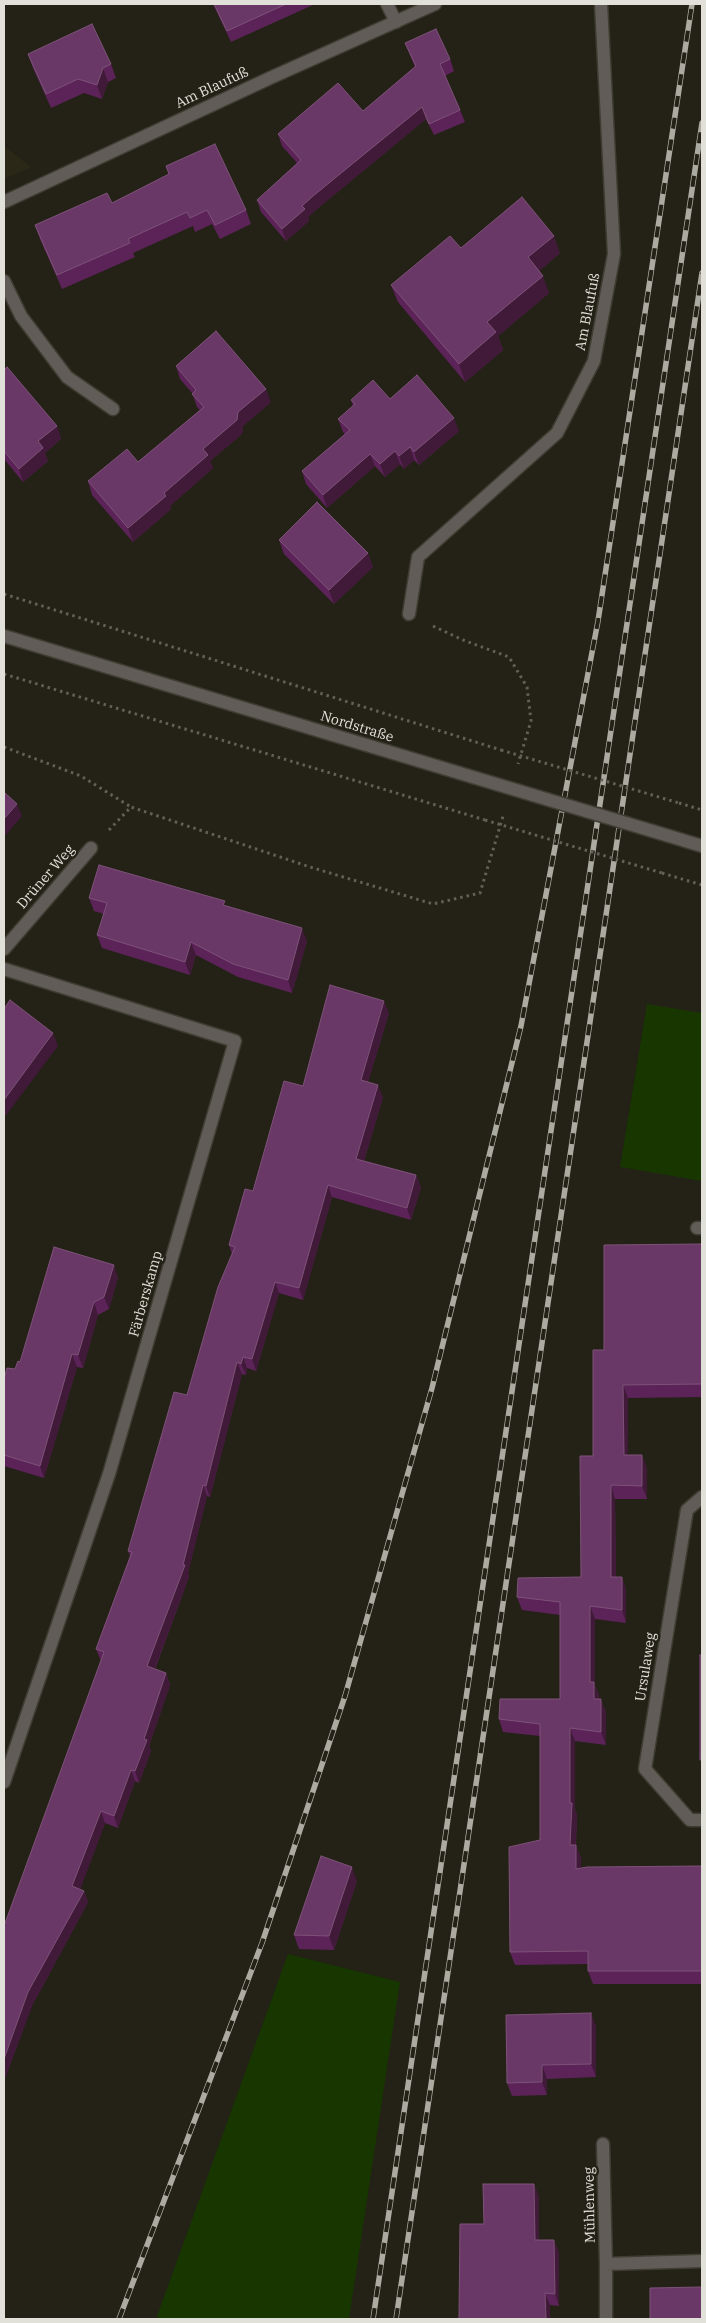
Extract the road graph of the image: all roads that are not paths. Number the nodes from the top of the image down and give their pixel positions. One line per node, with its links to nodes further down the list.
1 (387, 4): 4 (street)
2 (435, 4): 4 (street, Am Blaufuß)
3 (601, 4): 8 (street, Am Blaufuß)
4 (396, 22): 5 (street, Am Blaufuß)
5 (4, 202)
6 (4, 282): 7 (street)
7 (113, 409)
8 (410, 614)
9 (4, 636): 10 (street, Nordstraße, bridge)
10 (702, 846)
11 (91, 848): 12 (street, Drüner Weg)
12 (4, 949)
13 (4, 969): 15 (street, Färberskamp)
14 (702, 1497): 16 (street, Ursulaweg)
15 (4, 1782)
16 (702, 1820)
17 (603, 2144): 19 (street, Mühlenweg)
18 (702, 2261): 19 (street)
19 (606, 2264): 20 (street, Mühlenweg)
20 (606, 2319)

